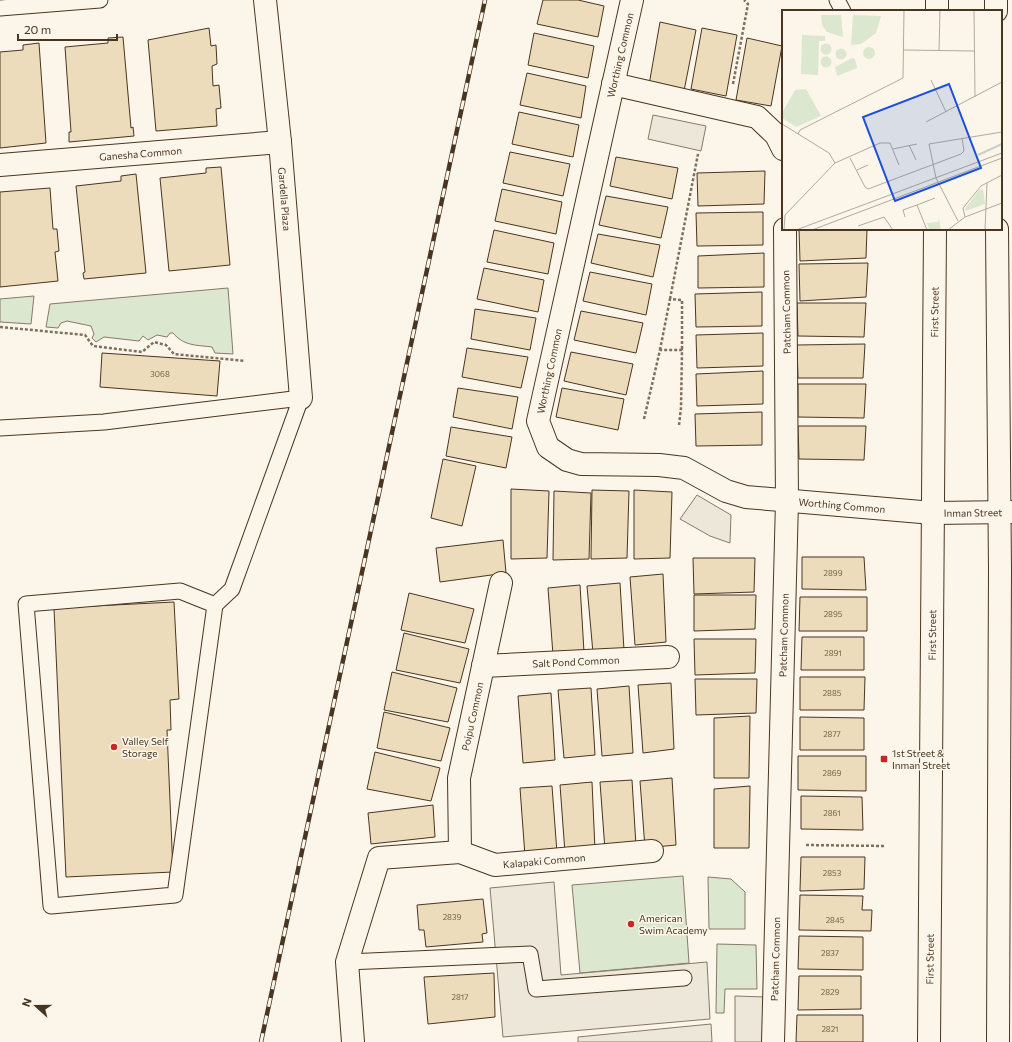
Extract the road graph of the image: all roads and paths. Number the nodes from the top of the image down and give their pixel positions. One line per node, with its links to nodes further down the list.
1 (100, 0): 6 (lane)
2 (264, 0): 10 (street, Gardella Plaza)
3 (632, 0): 8 (street, Worthing Common)
4 (744, 0): 9 (path)
5 (837, 0): 7 (lane)
6 (0, 8)
7 (842, 10)
8 (613, 84): 11 (street); 26 (street, Worthing Common)
9 (733, 86)
10 (280, 142): 13 (street, Ganesha Common); 22 (street, Gardella Plaza)
11 (782, 147)
12 (698, 154): 17 (path)
13 (0, 165)
14 (785, 230): 26 (street, Patcham Common)
15 (935, 230): 27 (street, First Street)
16 (997, 230): 28 (street)
17 (670, 299): 19 (path); 20 (path)
18 (0, 327): 21 (path)
19 (660, 350): 20 (path); 23 (path)
20 (682, 350): 24 (path)
21 (244, 361)
22 (301, 398): 25 (lane); 30 (lane)
23 (644, 419)
24 (679, 424)
25 (0, 428)
26 (788, 501): 27 (street, Worthing Common); 40 (street, Patcham Common)
27 (933, 513): 28 (street, Inman Street); 41 (street, First Street)
28 (1006, 513): 42 (street)
29 (501, 583): 32 (street, Poipu Common)
30 (215, 606): 30 (lane)
31 (668, 656): 32 (street, Salt Pond Common)
32 (483, 666): 36 (street, Poipu Common)
33 (798, 844): 34 (path)
34 (885, 846)
35 (652, 850): 36 (street, Kalapaki Common)
36 (460, 852): 37 (street, Kalapaki Common)
37 (347, 962): 38 (lane); 39 (street)
38 (684, 978)
39 (353, 1042)
40 (773, 1042)
41 (929, 1042)
42 (998, 1042)

